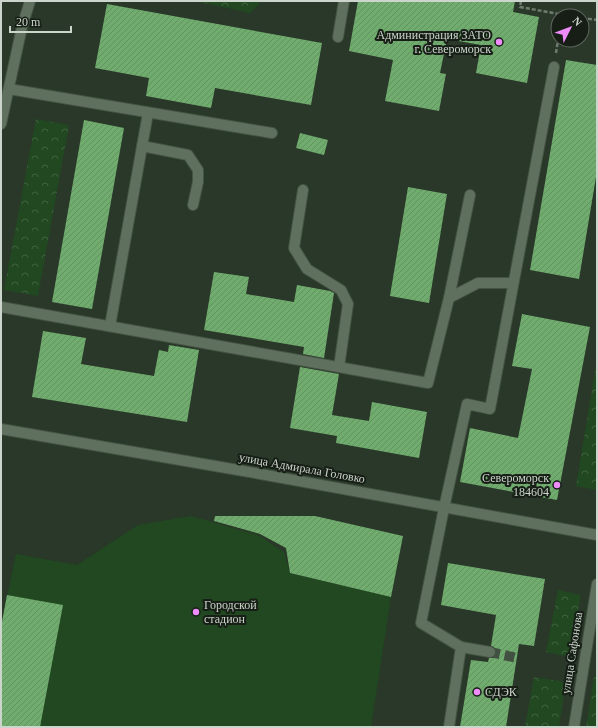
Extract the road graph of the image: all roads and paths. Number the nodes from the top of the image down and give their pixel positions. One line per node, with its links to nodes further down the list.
1 (30, 1): 7 (street)
2 (344, 1): 5 (street)
3 (521, 1): 4 (path)
4 (550, 13)
5 (338, 37)
6 (554, 67): 15 (street)
7 (9, 89): 8 (street); 9 (street)
8 (148, 113): 10 (street); 11 (street)
9 (1, 124)
10 (272, 133)
11 (142, 146): 14 (street); 18 (street)
12 (303, 190): 19 (street)
13 (470, 195): 16 (street)
14 (193, 205)
15 (514, 283): 16 (street); 21 (street)
16 (449, 298): 19 (street)
17 (1, 307): 18 (street)
18 (110, 326): 19 (street)
19 (339, 367)
20 (1, 429): 21 (street, улица Адмирала Головко)
21 (444, 508): 22 (street, улица Адмирала Головко); 24 (street)
22 (597, 535)
23 (597, 584): 27 (street, улица Сафонова)
24 (462, 647): 25 (street); 26 (street)
25 (490, 652)
26 (449, 727)
27 (574, 727)

